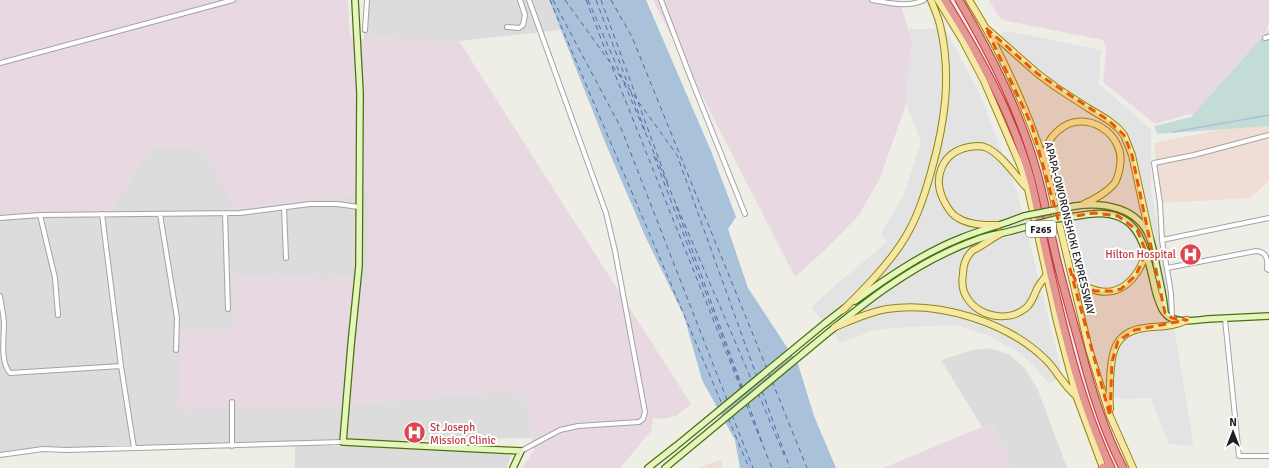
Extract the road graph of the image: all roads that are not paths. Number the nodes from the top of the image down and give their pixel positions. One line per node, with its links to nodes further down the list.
1 (233, 0): 17 (street)
2 (355, 0): 23 (main road)
3 (367, 0): 16 (street)
4 (520, 0): 14 (street)
5 (529, 0): 59 (street)
6 (661, 0): 27 (street)
7 (872, 0): 8 (street)
8 (924, 0)
9 (931, 0): 43 (main road)
10 (938, 0): 20 (main road)
11 (945, 0): 62 (highway, F265)
12 (959, 0): 67 (highway, APAPA-OWORONSHOKI EXPRESSWAY / F265)
13 (969, 0): 15 (main road, APAPA-OWORONSHOKI EXPRESSWAY)
14 (507, 27)
15 (986, 28): 19 (main road, APAPA-OWORONSHOKI EXPRESSWAY); 33 (main road)
16 (365, 30)
17 (0, 63)
18 (1269, 135): 34 (street)
19 (1045, 164): 21 (main road); 38 (main road, APAPA-OWORONSHOKI EXPRESSWAY)
20 (1028, 189): 31 (main road); 40 (main road)
21 (1084, 204): 31 (main road, bridge); 33 (main road)
22 (284, 207): 23 (street); 24 (street); 36 (street)
23 (359, 207): 56 (main road)
24 (225, 213): 26 (street); 42 (street)
25 (102, 214): 26 (street); 28 (street); 52 (street)
26 (160, 214): 51 (street)
27 (745, 214)
28 (40, 215): 29 (street); 45 (street)
29 (0, 218)
30 (1269, 218): 34 (street)
31 (997, 225): 43 (main road)
32 (1000, 234): 35 (main road, bridge); 40 (main road); 50 (main road)
33 (1150, 238): 44 (main road)
34 (1162, 240): 37 (street)
35 (1146, 252): 38 (main road); 44 (main road)
36 (286, 258)
37 (1167, 268): 39 (street); 47 (street)
38 (1070, 269): 55 (main road, APAPA-OWORONSHOKI EXPRESSWAY)
39 (1269, 270)
40 (1047, 274): 53 (main road)
41 (0, 296): 52 (street)
42 (228, 309)
43 (843, 310): 64 (main road)
44 (1165, 313): 47 (main road)
45 (58, 315)
46 (1269, 317): 48 (main road)
47 (1172, 318): 49 (main road)
48 (1225, 319): 49 (main road); 61 (street)
49 (1187, 320): 55 (main road)
50 (835, 327): 53 (main road); 65 (main road)
51 (176, 350)
52 (121, 366): 58 (street)
53 (1077, 398): 62 (main road)
54 (232, 402): 57 (street)
55 (1110, 416): 68 (main road, APAPA-OWORONSHOKI EXPRESSWAY)
56 (344, 442): 57 (street); 59 (main road)
57 (232, 446): 58 (street)
58 (134, 448): 60 (street)
59 (521, 451): 63 (main road)
60 (0, 455)
61 (1269, 456)
62 (1105, 466): 66 (highway, F265)
63 (513, 468)
64 (648, 468)
65 (664, 468)
66 (1111, 468)
67 (1123, 468)
68 (1133, 468)

